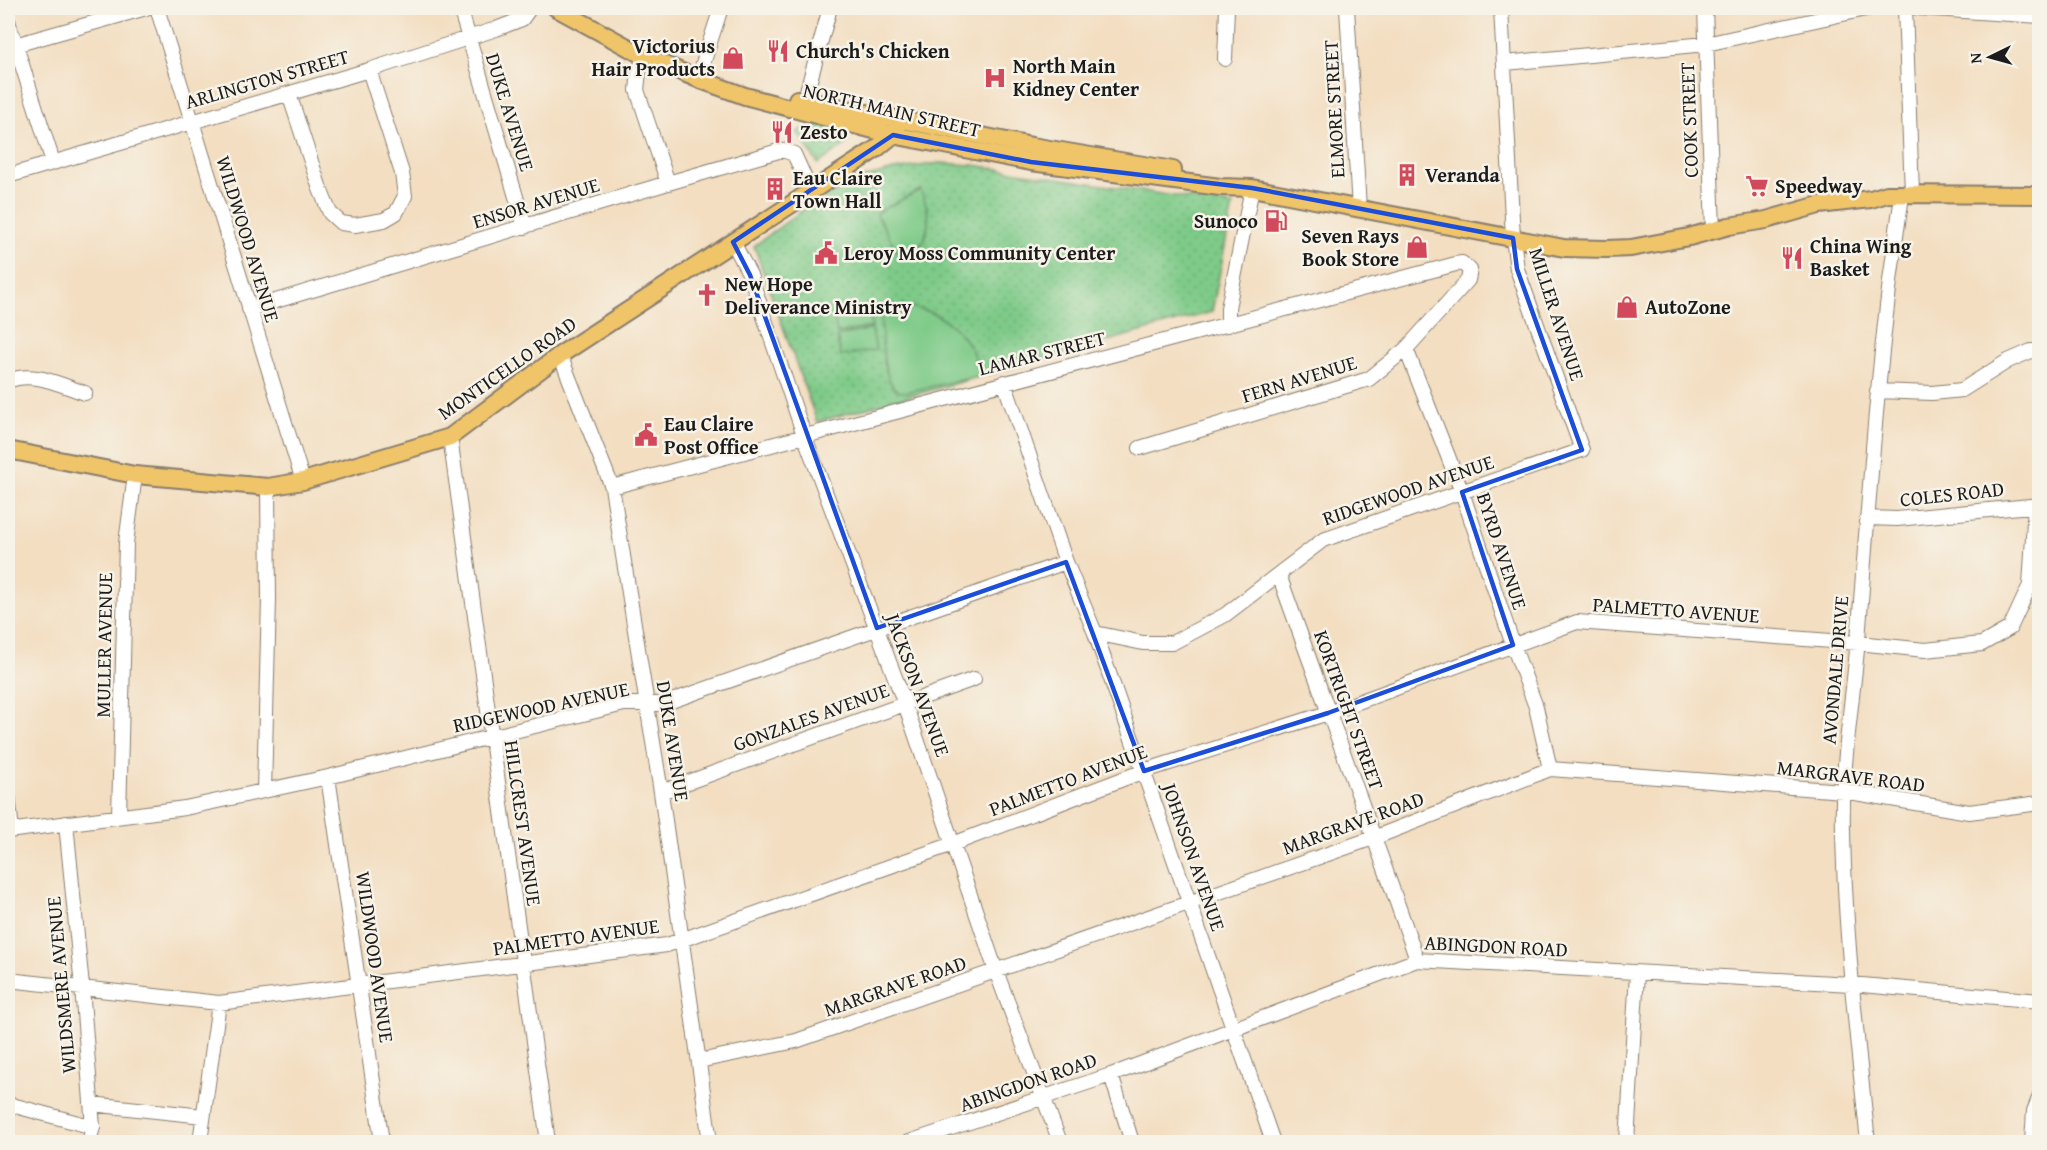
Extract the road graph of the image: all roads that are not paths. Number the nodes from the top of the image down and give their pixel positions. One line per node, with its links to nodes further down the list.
1 (146, 8): 20 (street)
2 (157, 8): 28 (street, WILDWOOD AVENUE)
3 (460, 8): 18 (street, DUKE AVENUE)
4 (531, 8): 18 (street, ARLINGTON STREET)
5 (556, 8): 21 (main road, NORTH MAIN STREET)
6 (579, 8): 21 (main road, NORTH MAIN STREET)
7 (721, 8): 25 (street)
8 (830, 8): 27 (street)
9 (1227, 8): 22 (street)
10 (1347, 8): 38 (street, ELMORE STREET)
11 (1501, 8): 23 (street, MILLER AVENUE)
12 (1705, 8): 19 (street, COOK STREET)
13 (1870, 8): 19 (street)
14 (1905, 8): 36 (street, AVONDALE DRIVE)
15 (1918, 8): 16 (street)
16 (2040, 16)
17 (8, 21): 20 (street)
18 (468, 38): 24 (street, ARLINGTON STREET); 39 (street, DUKE AVENUE)
19 (1706, 44): 23 (street); 40 (street, COOK STREET)
20 (11, 46): 30 (street)
21 (646, 51): 25 (main road, NORTH MAIN STREET); 32 (street)
22 (1225, 59)
23 (1505, 63): 41 (street, MILLER AVENUE)
24 (369, 70): 26 (street, ARLINGTON STREET); 26 (street)
25 (700, 75): 27 (main road, NORTH MAIN STREET)
26 (289, 94): 28 (street, ARLINGTON STREET)
27 (802, 106): 29 (main road, NORTH MAIN STREET)
28 (192, 121): 30 (street, ARLINGTON STREET); 44 (street, WILDWOOD AVENUE)
29 (897, 128): 33 (main road, NORTH MAIN STREET); 34 (main road, MONTICELLO ROAD)
30 (53, 162): 31 (street, ARLINGTON STREET)
31 (8, 176)
32 (668, 183): 34 (street, ENSOR AVENUE); 39 (street, ENSOR AVENUE)
33 (1246, 187): 38 (main road, NORTH MAIN STREET); 45 (street)
34 (811, 192): 42 (main road, MONTICELLO ROAD)
35 (2040, 195): 36 (main road, NORTH MAIN STREET)
36 (1906, 198): 37 (main road, NORTH MAIN STREET); 40 (main road, NORTH MAIN STREET); 51 (street, AVONDALE DRIVE)
37 (2040, 206)
38 (1359, 209): 41 (main road, NORTH MAIN STREET)
39 (525, 227): 44 (street, ENSOR AVENUE)
40 (1713, 231): 41 (main road, NORTH MAIN STREET)
41 (1514, 237): 57 (street, MILLER AVENUE)
42 (733, 242): 48 (main road, MONTICELLO ROAD); 53 (street, JACKSON AVENUE)
43 (1468, 280): 45 (street, LAMAR STREET); 46 (street, FERN AVENUE)
44 (249, 309): 59 (street, WILDWOOD AVENUE)
45 (1228, 325): 50 (street, LAMAR STREET)
46 (1406, 349): 55 (street, FERN AVENUE); 62 (street, BYRD AVENUE)
47 (2040, 351): 51 (street)
48 (560, 355): 54 (main road, MONTICELLO ROAD); 61 (street, DUKE AVENUE)
49 (8, 381): 52 (street)
50 (1004, 382): 53 (street, LAMAR STREET); 65 (street, JOHNSON AVENUE)
51 (1877, 391): 64 (street, AVONDALE DRIVE)
52 (85, 393)
53 (804, 435): 61 (street, LAMAR STREET); 67 (street, JACKSON AVENUE)
54 (450, 437): 59 (main road, MONTICELLO ROAD); 75 (street, HILLCREST AVENUE)
55 (1140, 448)
56 (8, 450): 58 (main road, MONTICELLO ROAD)
57 (1582, 450): 62 (street, RIDGEWOOD AVENUE)
58 (135, 475): 60 (main road, MONTICELLO ROAD); 84 (street, MULLER AVENUE)
59 (303, 482): 60 (main road, MONTICELLO ROAD)
60 (268, 487): 79 (street)
61 (612, 487): 73 (street, DUKE AVENUE)
62 (1462, 492): 66 (street, RIDGEWOOD AVENUE); 70 (street, BYRD AVENUE)
63 (2037, 505): 64 (street, COLES ROAD); 69 (street, PALMETTO AVENUE)
64 (1867, 519): 69 (street, AVONDALE DRIVE)
65 (1066, 562): 67 (street, RIDGEWOOD AVENUE); 68 (street, JOHNSON AVENUE)
66 (1279, 575): 68 (street, RIDGEWOOD AVENUE); 74 (street, KORTRIGHT STREET)
67 (877, 628): 72 (street, JACKSON AVENUE); 73 (street, RIDGEWOOD AVENUE)
68 (1095, 633): 77 (street, JOHNSON AVENUE)
69 (1858, 643): 70 (street, PALMETTO AVENUE); 80 (street, AVONDALE DRIVE)
70 (1513, 645): 74 (street, PALMETTO AVENUE); 76 (street, BYRD AVENUE)
71 (974, 679): 72 (street, GONZALES AVENUE)
72 (905, 704): 81 (street, GONZALES AVENUE); 88 (street, JACKSON AVENUE)
73 (648, 705): 75 (street, RIDGEWOOD AVENUE); 81 (street, DUKE AVENUE)
74 (1328, 713): 77 (street, PALMETTO AVENUE); 87 (street, KORTRIGHT STREET)
75 (491, 736): 78 (street, RIDGEWOOD AVENUE); 92 (street, HILLCREST AVENUE)
76 (1550, 769): 80 (street, MARGRAVE ROAD); 87 (street, MARGRAVE ROAD)
77 (1144, 771): 88 (street, PALMETTO AVENUE); 89 (street, JOHNSON AVENUE)
78 (328, 777): 79 (street, RIDGEWOOD AVENUE); 97 (street, WILDWOOD AVENUE)
79 (264, 791): 84 (street, RIDGEWOOD AVENUE)
80 (1843, 791): 83 (street, MARGRAVE ROAD); 96 (street, AVONDALE DRIVE)
81 (661, 792): 90 (street, DUKE AVENUE)
82 (8, 796): 86 (street)
83 (2040, 803)
84 (119, 816): 85 (street, RIDGEWOOD AVENUE)
85 (66, 823): 86 (street, RIDGEWOOD AVENUE); 98 (street, WILDSMERE AVENUE)
86 (10, 830)
87 (1376, 837): 89 (street, MARGRAVE ROAD); 91 (street, KORTRIGHT STREET)
88 (953, 844): 90 (street, PALMETTO AVENUE); 93 (street, JACKSON AVENUE)
89 (1188, 904): 93 (street, MARGRAVE ROAD); 101 (street, JOHNSON AVENUE)
90 (682, 939): 92 (street, PALMETTO AVENUE); 102 (street, DUKE AVENUE)
91 (1417, 960): 94 (street, ABINGDON ROAD); 101 (street, ABINGDON ROAD)
92 (524, 965): 97 (street, PALMETTO AVENUE); 113 (street, HILLCREST AVENUE)
93 (996, 971): 102 (street, MARGRAVE ROAD); 105 (street, JACKSON AVENUE)
94 (1637, 973): 96 (street, ABINGDON ROAD); 119 (street)
95 (8, 980): 98 (street, PALMETTO AVENUE)
96 (1851, 984): 99 (street, ABINGDON ROAD); 120 (street, AVONDALE DRIVE)
97 (360, 986): 100 (street, PALMETTO AVENUE); 112 (street, WILDWOOD AVENUE)
98 (82, 987): 100 (street, PALMETTO AVENUE); 107 (street, WILDSMERE AVENUE)
99 (2040, 1001)
100 (219, 1003): 108 (street)
101 (1232, 1029): 103 (street, ABINGDON ROAD); 118 (street, JOHNSON AVENUE)
102 (699, 1061): 114 (street, DUKE AVENUE)
103 (1111, 1075): 105 (street, ABINGDON ROAD); 117 (street)
104 (2040, 1096): 121 (street)
105 (1044, 1098): 115 (street, ABINGDON ROAD); 116 (street, JACKSON AVENUE)
106 (8, 1104): 109 (street)
107 (91, 1104): 108 (street); 109 (street, WILDSMERE AVENUE)
108 (202, 1116): 111 (street)
109 (93, 1127): 110 (street, WILDSMERE AVENUE)
110 (89, 1143)
111 (200, 1143)
112 (382, 1143)
113 (548, 1143)
114 (710, 1143)
115 (909, 1143)
116 (1060, 1143)
117 (1132, 1143)
118 (1273, 1143)
119 (1627, 1143)
120 (1868, 1143)
121 (2032, 1143)

